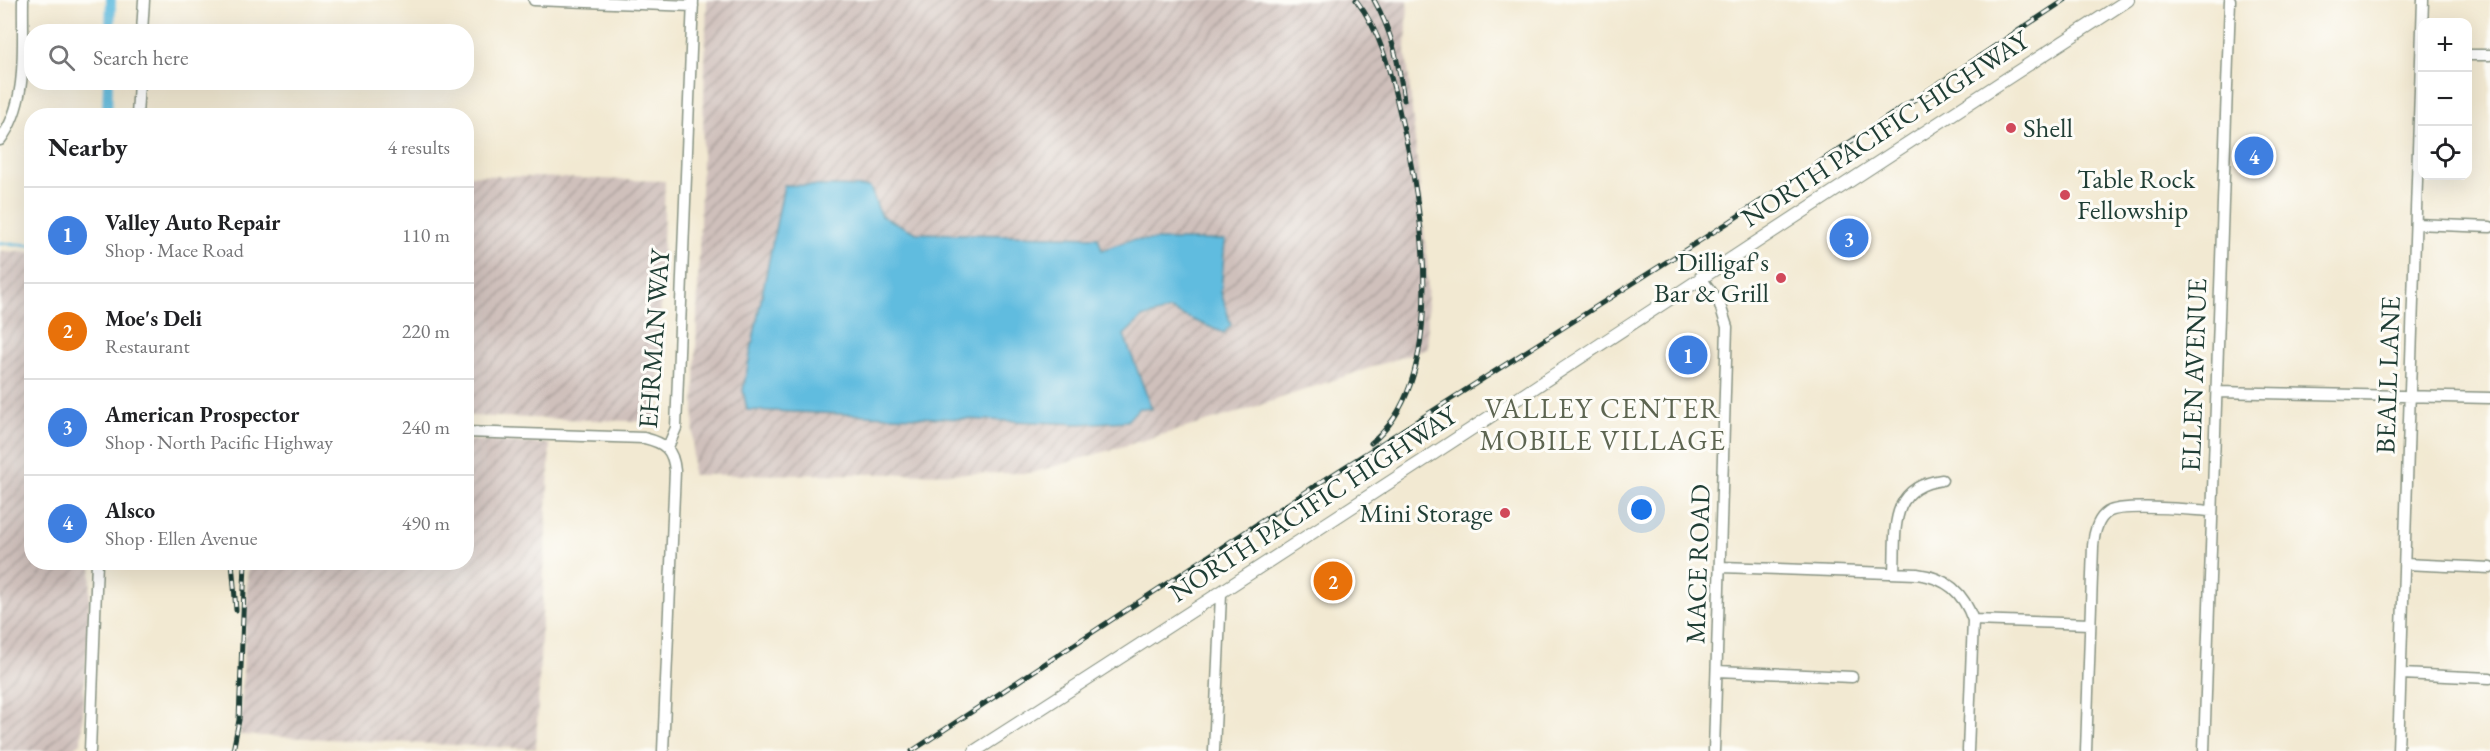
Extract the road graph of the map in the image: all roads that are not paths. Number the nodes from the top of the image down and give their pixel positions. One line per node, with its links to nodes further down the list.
1 (23, 0): 15 (street)
2 (144, 0): 9 (street)
3 (534, 0): 7 (street)
4 (2128, 0): 18 (main road, NORTH PACIFIC HIGHWAY)
5 (2230, 0): 19 (street, ELLEN AVENUE)
6 (2423, 0): 8 (street, BEALL LANE)
7 (693, 3): 23 (street, EHRMAN WAY)
8 (2423, 18)
9 (142, 24)
10 (2472, 55): 11 (street)
11 (2490, 55)
12 (2421, 72): 16 (street, BEALL LANE)
13 (138, 90): 14 (street)
14 (137, 108)
15 (0, 140)
16 (2416, 224): 17 (street); 20 (street, BEALL LANE)
17 (2490, 227)
18 (1700, 278): 27 (street, MACE ROAD); 31 (main road, NORTH PACIFIC HIGHWAY)
19 (2217, 392): 20 (street); 25 (street, ELLEN AVENUE)
20 (2410, 398): 21 (street); 26 (street, BEALL LANE)
21 (2490, 398)
22 (474, 432): 23 (street)
23 (668, 447): 39 (street, EHRMAN WAY)
24 (1942, 480): 30 (street)
25 (2212, 511): 33 (street); 45 (street, ELLEN AVENUE)
26 (2405, 564): 28 (street); 35 (street, BEALL LANE)
27 (1721, 567): 30 (street); 34 (street, MACE ROAD)
28 (2490, 568)
29 (97, 570): 38 (street)
30 (1894, 573): 32 (street)
31 (1221, 594): 40 (main road, NORTH PACIFIC HIGHWAY); 41 (street)
32 (1973, 621): 33 (street); 43 (street)
33 (2090, 624): 44 (street)
34 (1717, 671): 36 (street); 42 (street, MACE ROAD)
35 (2401, 674): 37 (street); 46 (street, BEALL LANE)
36 (1852, 677)
37 (2490, 678)
38 (90, 751)
39 (663, 751)
40 (975, 751)
41 (1214, 751)
42 (1714, 751)
43 (1968, 751)
44 (2086, 751)
45 (2204, 751)
46 (2398, 751)

